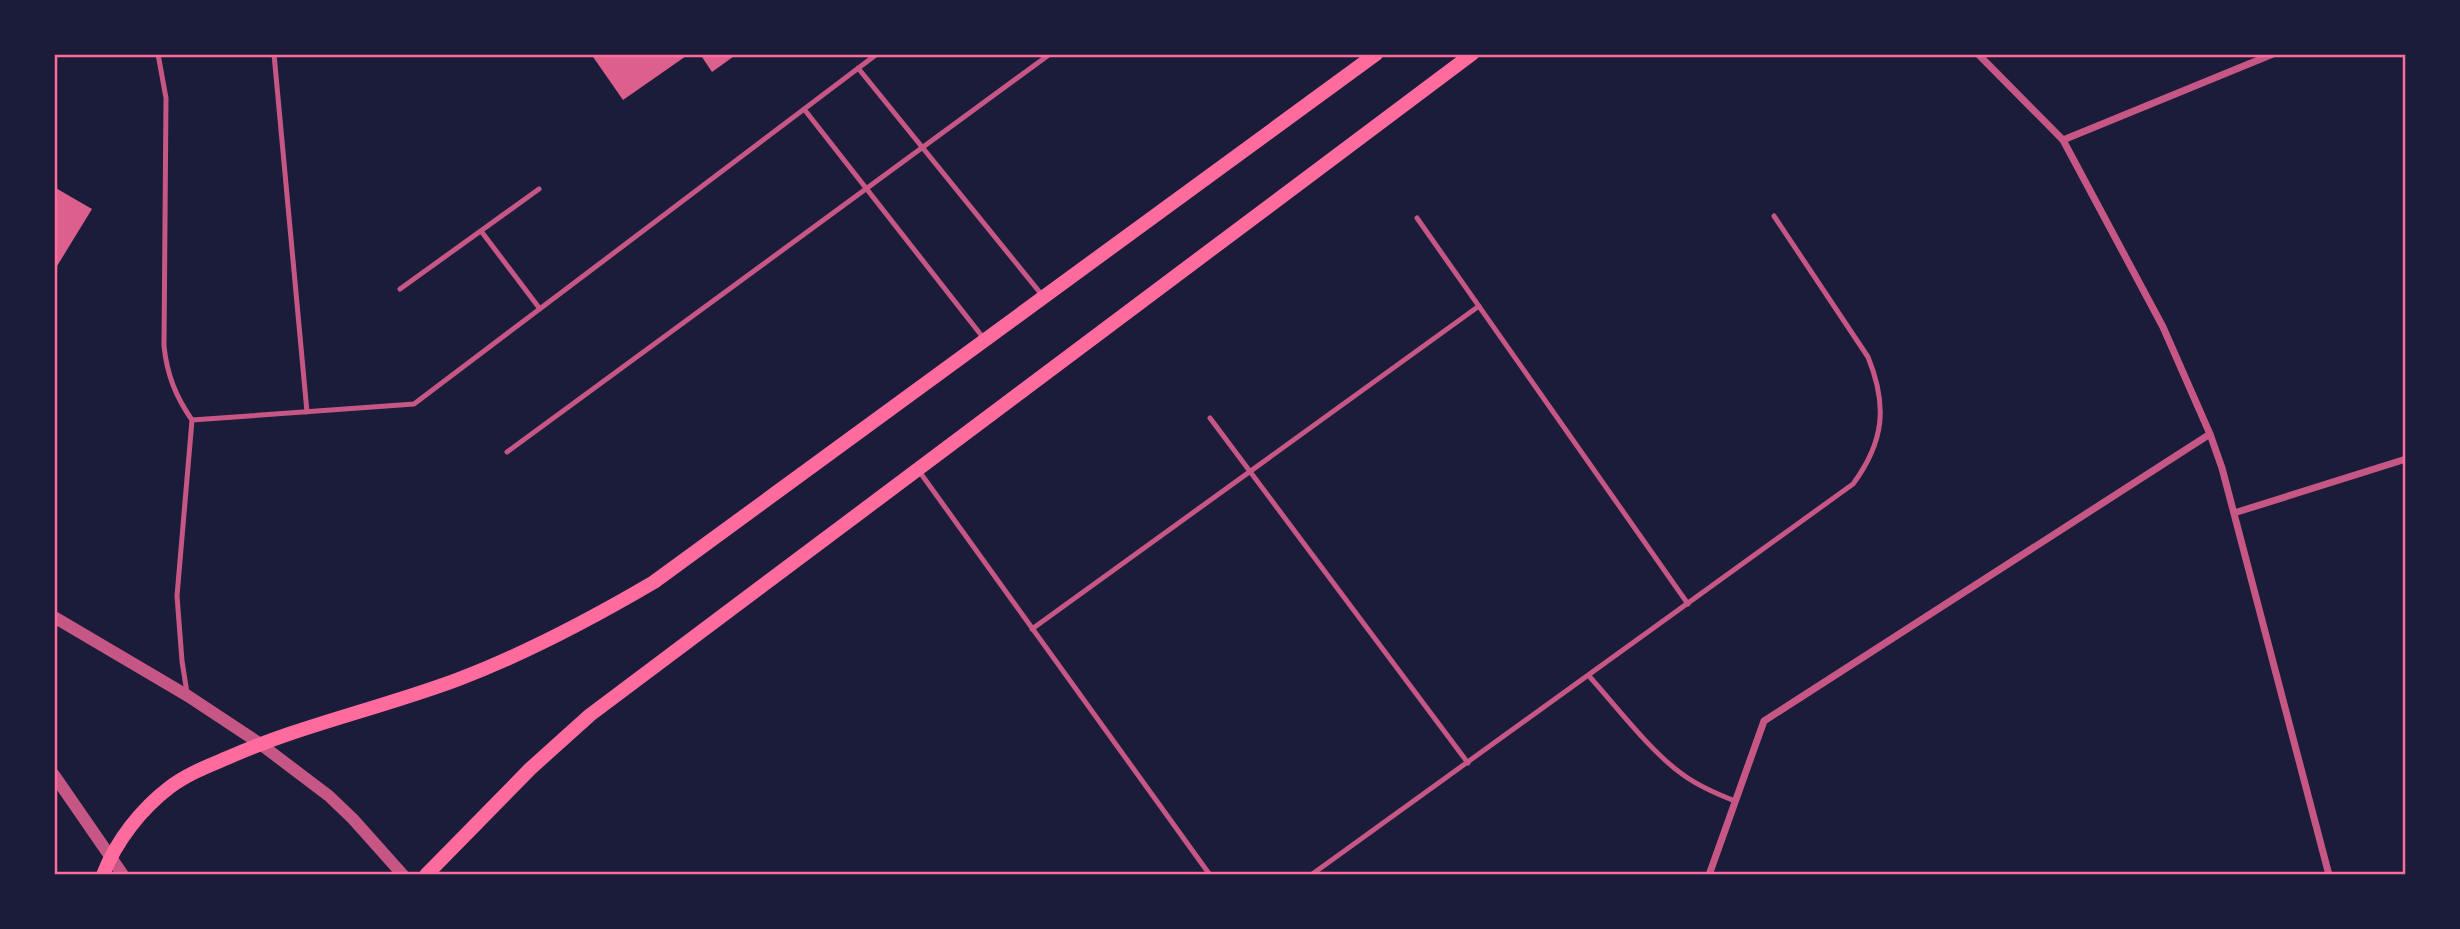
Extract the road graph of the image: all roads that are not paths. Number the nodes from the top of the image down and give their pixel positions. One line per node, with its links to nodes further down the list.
1 (158, 54): 25 (lane)
2 (274, 54): 23 (lane)
3 (877, 54): 9 (lane)
4 (1050, 54): 12 (lane)
5 (1376, 54): 19 (main road)
6 (1472, 54): 29 (main road)
7 (1978, 54): 11 (street)
8 (2273, 54): 11 (street)
9 (858, 68): 10 (lane); 12 (lane)
10 (804, 109): 14 (lane); 21 (lane)
11 (2063, 140): 26 (street)
12 (923, 148): 14 (lane); 19 (lane)
13 (539, 189): 17 (lane)
14 (868, 189): 22 (lane); 27 (lane)
15 (1774, 216): 32 (lane)
16 (1417, 218): 20 (lane)
17 (481, 231): 18 (lane); 21 (lane)
18 (400, 289)
19 (1044, 298): 22 (main road)
20 (1479, 306): 30 (lane); 32 (lane)
21 (540, 309): 23 (lane)
22 (985, 340): 37 (main road)
23 (307, 411): 25 (lane)
24 (1210, 418): 30 (lane)
25 (192, 420): 36 (lane)
26 (2210, 434): 31 (street); 40 (street)
27 (507, 452)
28 (2406, 459): 31 (street)
29 (917, 468): 34 (lane); 45 (main road)
30 (1250, 472): 34 (lane); 38 (lane)
31 (2234, 513): 49 (street)
32 (1688, 604): 35 (lane)
33 (54, 617): 36 (street)
34 (1032, 629): 46 (lane)
35 (1589, 676): 38 (lane); 40 (lane)
36 (188, 696): 37 (street)
37 (259, 743): 41 (main road); 44 (street)
38 (1468, 763): 47 (lane)
39 (54, 775): 41 (street)
40 (1735, 801): 48 (street)
41 (110, 856): 42 (main road); 43 (street)
42 (103, 875)
43 (123, 875)
44 (403, 875)
45 (426, 875)
46 (1210, 875)
47 (1311, 875)
48 (1709, 875)
49 (2329, 875)

